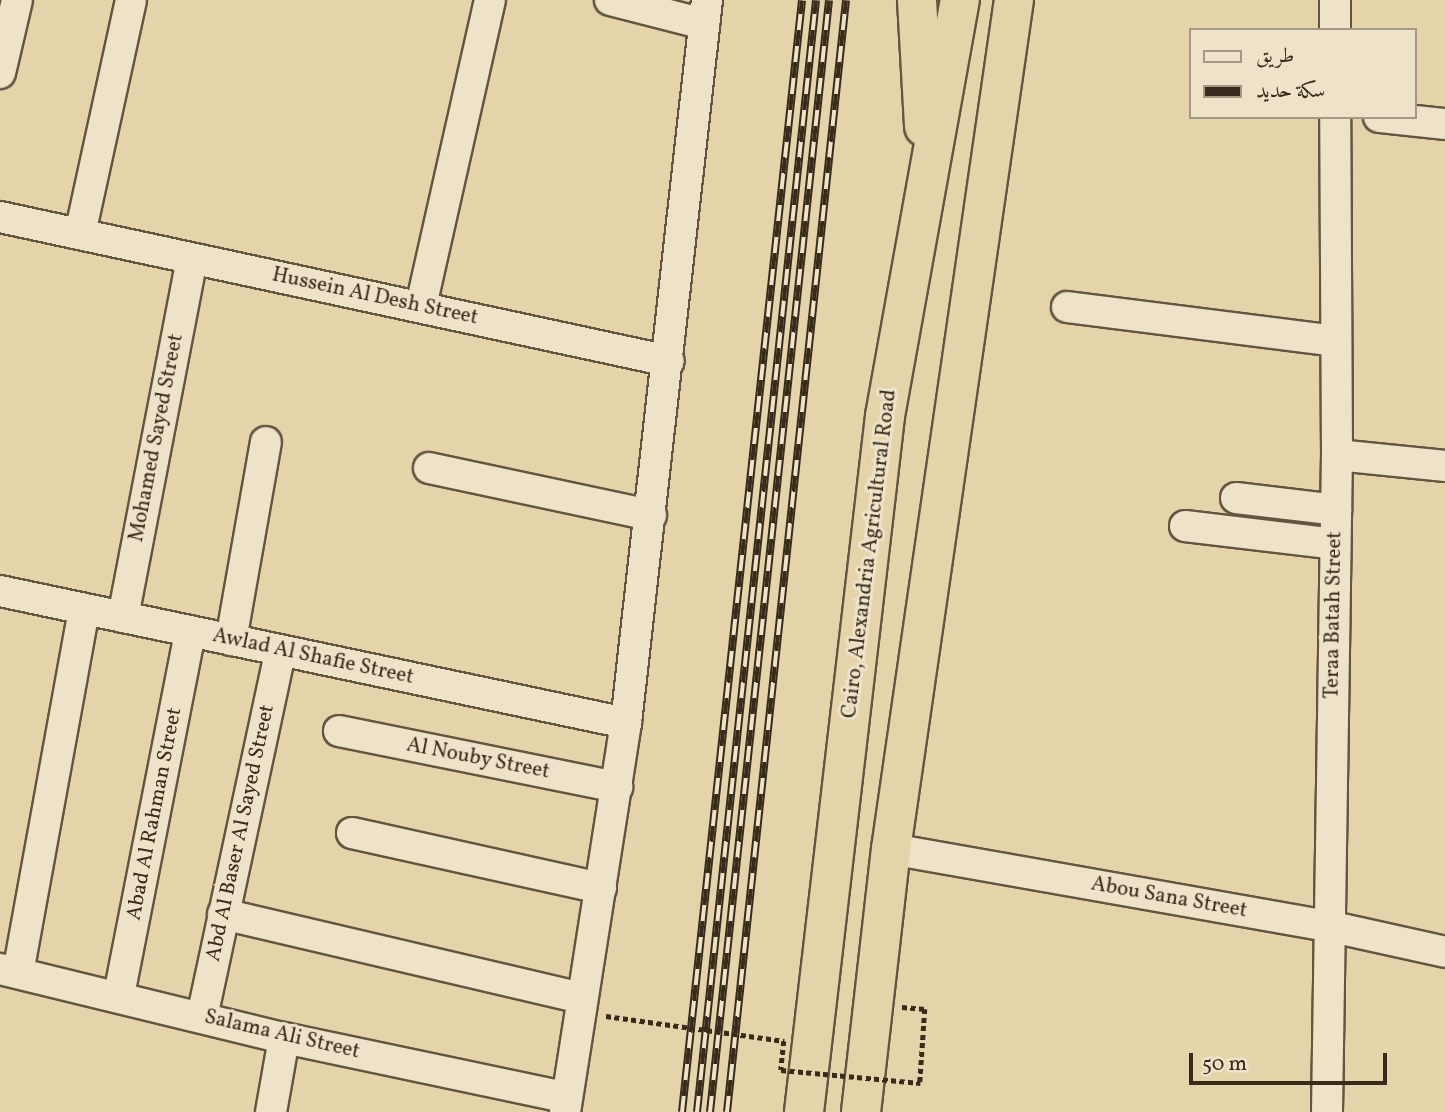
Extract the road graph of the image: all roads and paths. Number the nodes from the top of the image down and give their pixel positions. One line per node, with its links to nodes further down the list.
1 (17, 0): 11 (street)
2 (131, 0): 17 (street)
3 (490, 0): 19 (street)
4 (610, 0): 9 (street)
5 (917, 0): 15 (highway)
6 (960, 0): 15 (highway, Cairo, Alexandria Agricultural Road)
7 (1014, 0): 42 (highway)
8 (1335, 0): 10 (street)
9 (706, 12): 22 (street)
10 (1335, 28)
11 (0, 73)
12 (1335, 119): 21 (street, Teraa Batah Street)
13 (1398, 119): 14 (street)
14 (1445, 124)
15 (928, 188): 56 (highway, Cairo, Alexandria Agricultural Road)
16 (0, 217): 17 (street, Hussein Al Desh Street)
17 (80, 234): 18 (street, Hussein Al Desh Street)
18 (192, 258): 19 (street, Hussein Al Desh Street); 34 (street, Mohamed Sayed Street)
19 (421, 306): 22 (street, Hussein Al Desh Street)
20 (1067, 307): 21 (street)
21 (1336, 341): 24 (street, Teraa Batah Street)
22 (669, 361): 29 (street)
23 (266, 442): 36 (street)
24 (1337, 455): 25 (street); 28 (street, Teraa Batah Street)
25 (1445, 466)
26 (429, 468): 29 (street)
27 (1236, 498): 28 (street)
28 (1336, 510): 31 (street, Teraa Batah Street)
29 (651, 515): 38 (street)
30 (1185, 526): 31 (street)
31 (1335, 544): 45 (street, Teraa Batah Street)
32 (0, 591): 33 (street, Awlad Al Shafie Street)
33 (84, 610): 34 (street, Awlad Al Shafie Street); 47 (street)
34 (123, 617): 35 (street, Awlad Al Shafie Street)
35 (190, 632): 36 (street, Awlad Al Shafie Street); 48 (street, Abad Al Rahman Street)
36 (231, 640): 37 (street, Awlad Al Shafie Street)
37 (281, 650): 38 (street, Awlad Al Shafie Street); 44 (street, Abd Al Baser Al Sayed Street)
38 (626, 723): 40 (street)
39 (338, 731): 40 (street, Al Nouby Street)
40 (617, 787): 43 (street)
41 (352, 833): 43 (street)
42 (891, 849): 45 (street, Abou Sana Street); 57 (highway)
43 (601, 888): 49 (street)
44 (223, 914): 49 (street); 52 (street, Abd Al Baser Al Sayed Street)
45 (1328, 926): 46 (street, Abou Sana Street); 58 (street, Teraa Batah Street)
46 (1445, 952)
47 (9, 971): 48 (street, Salama Ali Street)
48 (120, 995): 52 (street, Salama Ali Street)
49 (582, 998): 54 (street)
50 (925, 1009): 51 (path, bridge)
51 (606, 1016)
52 (201, 1017): 53 (street, Salama Ali Street)
53 (284, 1038): 54 (street, Salama Ali Street); 55 (street)
54 (565, 1105)
55 (271, 1112)
56 (804, 1112)
57 (861, 1112)
58 (1327, 1112)

